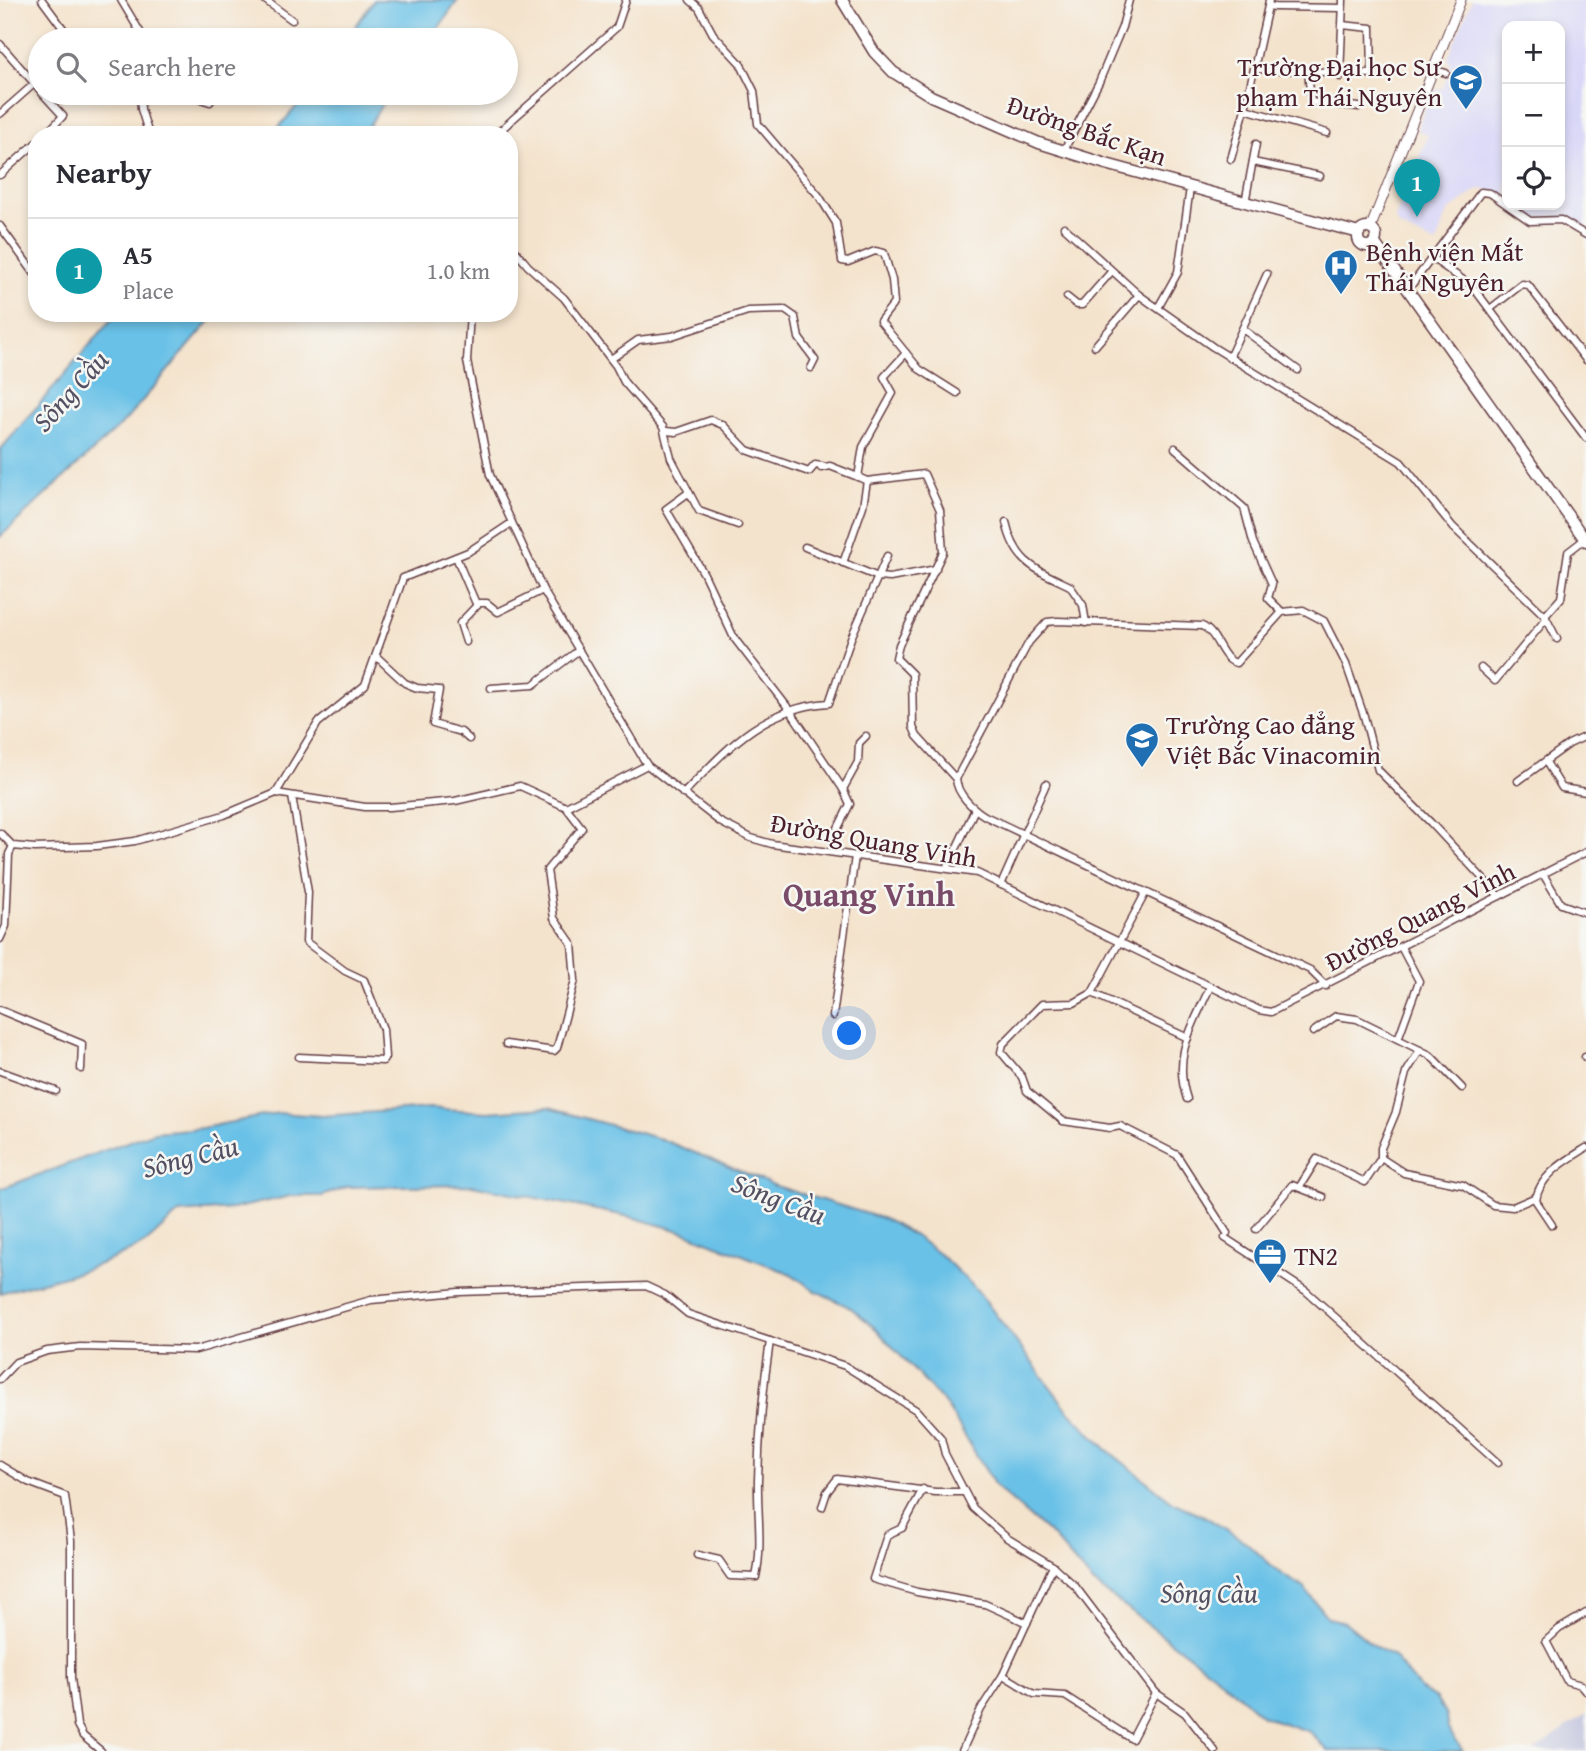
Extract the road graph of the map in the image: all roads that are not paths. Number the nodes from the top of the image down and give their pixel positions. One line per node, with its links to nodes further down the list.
1 (41, 0): 13 (street)
2 (121, 0): 14 (street)
3 (265, 0): 11 (street)
4 (626, 0): 30 (street)
5 (690, 0): 60 (street)
6 (842, 0): 34 (highway, Đường Bắc Kạn)
7 (1129, 0): 34 (street)
8 (1461, 0): 17 (main road)
9 (1268, 3): 10 (street); 16 (street)
10 (1343, 4): 12 (street)
11 (292, 20)
12 (1342, 25): 20 (street); 20 (street)
13 (63, 28)
14 (138, 28)
15 (1, 47): 21 (street)
16 (1255, 69): 18 (street); 26 (street)
17 (1433, 69): 19 (street); 43 (main road)
18 (1308, 71): 20 (street); 25 (street)
19 (1446, 74)
20 (1340, 75)
21 (28, 77)
22 (28, 89): 27 (street)
23 (53, 105): 28 (street)
24 (141, 105): 29 (street)
25 (1359, 107)
26 (1245, 109): 31 (street); 35 (street)
27 (0, 114)
28 (54, 126)
29 (146, 126)
30 (505, 126)
31 (1327, 134)
32 (1256, 144): 36 (street)
33 (28, 150): 37 (street)
34 (1064, 150): 39 (highway, Đường Bắc Kạn)
35 (1231, 159)
36 (1253, 163): 38 (street); 40 (street)
37 (0, 175)
38 (1320, 176)
39 (1190, 188): 40 (highway, Đường Bắc Kạn); 55 (street)
40 (1245, 203): 43 (highway, Đường Bắc Kạn)
41 (0, 226): 44 (street)
42 (1064, 227): 50 (street)
43 (1365, 231): 52 (highway, Đường Bắc Kạn)
44 (7, 235): 46 (street); 49 (street)
45 (1586, 235): 48 (street)
46 (0, 241)
47 (518, 254): 62 (street)
48 (1432, 258): 52 (street); 56 (street)
49 (28, 264)
50 (1111, 272): 53 (street); 54 (street)
51 (1267, 274): 58 (street)
52 (1407, 291): 76 (highway)
53 (1139, 295): 55 (street); 59 (street)
54 (1068, 298)
55 (1158, 308): 61 (street)
56 (1490, 309): 63 (street); 68 (street)
57 (469, 322): 74 (street, Đường Quang Vinh)
58 (1244, 330): 61 (street); 65 (street)
59 (1095, 346)
60 (905, 353): 66 (street); 70 (street)
61 (1229, 358): 86 (street)
62 (611, 359): 64 (street); 67 (street)
63 (1586, 360)
64 (811, 368)
65 (1298, 370)
66 (957, 393)
67 (666, 431): 70 (street); 72 (street)
68 (1586, 439)
69 (1175, 448): 85 (street)
70 (858, 477): 71 (street)
71 (867, 481): 80 (street); 81 (street)
72 (688, 493): 75 (street); 94 (street)
73 (1006, 522): 87 (street)
74 (510, 524): 79 (street); 83 (street, Đường Quang Vinh)
75 (738, 525)
76 (1585, 540): 86 (street)
77 (805, 547): 80 (street)
78 (887, 556): 82 (street)
79 (456, 557): 84 (street); 91 (street)
80 (843, 563): 82 (street)
81 (936, 569): 82 (street); 100 (street)
82 (878, 577): 94 (street)
83 (543, 590): 84 (street); 90 (street, Đường Quang Vinh)
84 (477, 606): 89 (street)
85 (1282, 612): 87 (street); 120 (street)
86 (1546, 617): 88 (street); 92 (street)
87 (1086, 623): 100 (street)
88 (1557, 639)
89 (466, 642)
90 (579, 650): 93 (street); 99 (street, Đường Quang Vinh)
91 (376, 656): 97 (street); 105 (street)
92 (1481, 668)
93 (491, 688)
94 (789, 709): 103 (street); 106 (street)
95 (866, 736): 103 (street)
96 (1586, 736): 98 (street)
97 (469, 739)
98 (1546, 762): 101 (street); 104 (street)
99 (647, 765): 106 (street, Đường Quang Vinh); 108 (street)
100 (956, 779): 109 (street)
101 (1518, 781)
102 (1046, 784): 112 (street)
103 (843, 789): 110 (street)
104 (1586, 792)
105 (276, 793): 107 (street); 113 (street)
106 (683, 794): 115 (street, Đường Quang Vinh)
107 (292, 796): 108 (street); 135 (street)
108 (566, 807): 133 (street)
109 (975, 809): 112 (street); 116 (street)
110 (837, 830)
111 (0, 833): 113 (street)
112 (1025, 835): 118 (street); 119 (street)
113 (13, 846): 122 (street)
114 (1586, 852): 117 (street, Đường Quang Vinh)
115 (855, 856): 116 (street, Đường Quang Vinh); 129 (street)
116 (947, 868): 118 (street, Đường Quang Vinh)
117 (1543, 874): 120 (street, Đường Quang Vinh); 121 (street)
118 (1001, 886): 123 (street, Đường Quang Vinh)
119 (1146, 892): 123 (street); 125 (street)
120 (1499, 897): 124 (street, Đường Quang Vinh)
121 (1586, 913)
122 (0, 939)
123 (1120, 943): 126 (street, Đường Quang Vinh); 127 (street)
124 (1401, 947): 125 (street, Đường Quang Vinh); 132 (street)
125 (1326, 986): 126 (street, Đường Quang Vinh)
126 (1210, 987): 131 (street)
127 (1091, 993): 131 (street); 150 (street)
128 (0, 1010): 136 (street)
129 (833, 1016)
130 (1313, 1032): 132 (street)
131 (1188, 1038): 140 (street)
132 (1398, 1039): 134 (street)
133 (506, 1044)
134 (1420, 1050): 138 (street); 142 (street)
135 (299, 1057)
136 (82, 1069)
137 (0, 1071): 139 (street)
138 (1462, 1088)
139 (56, 1091)
140 (1187, 1099)
141 (1586, 1148): 145 (street)
142 (1381, 1158): 143 (street); 145 (street)
143 (1300, 1186): 144 (street); 147 (street)
144 (1323, 1197)
145 (1536, 1197): 146 (street)
146 (1552, 1225)
147 (1255, 1229)
148 (770, 1341): 149 (street); 153 (street); 155 (street)
149 (0, 1379)
150 (1497, 1463)
151 (0, 1465): 162 (street)
152 (923, 1489): 153 (street); 154 (street); 158 (street)
153 (962, 1492): 156 (street)
154 (822, 1507)
155 (697, 1555)
156 (1053, 1566): 158 (street); 161 (street)
157 (1586, 1613): 160 (street)
158 (1027, 1623): 159 (street)
159 (1003, 1675): 161 (street); 163 (street)
160 (1586, 1691)
161 (1156, 1693): 164 (street)
162 (101, 1751)
163 (962, 1751)
164 (1215, 1751)

